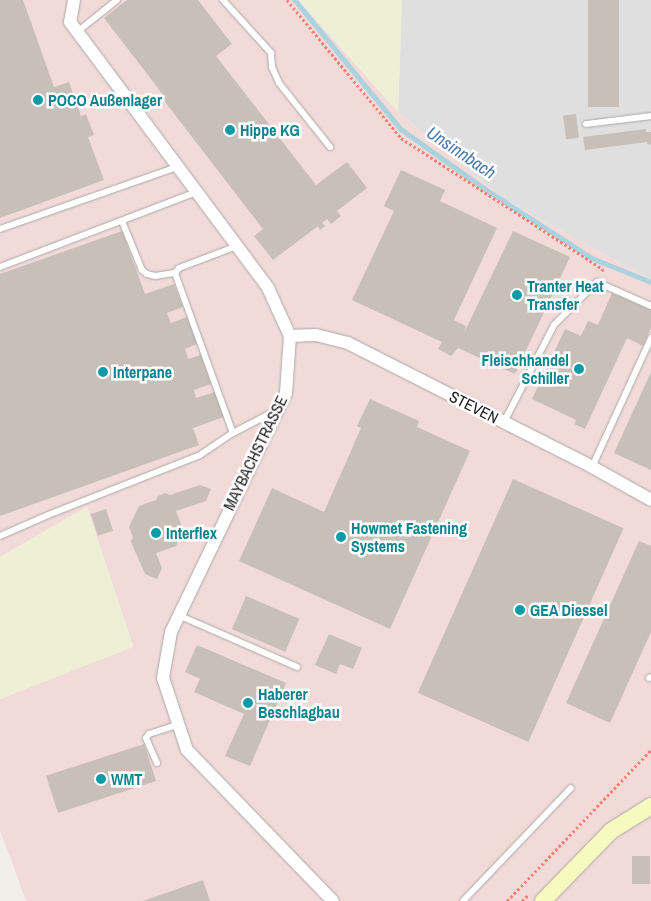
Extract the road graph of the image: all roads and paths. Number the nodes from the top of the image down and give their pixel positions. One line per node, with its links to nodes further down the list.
1 (74, 0): 5 (street, MAYBACHSTRASSE)
2 (117, 0): 5 (lane)
3 (223, 0): 8 (lane)
4 (286, 0): 16 (path)
5 (77, 32): 9 (street, MAYBACHSTRASSE)
6 (651, 116): 7 (lane)
7 (586, 124)
8 (330, 147)
9 (177, 167): 10 (street, MAYBACHSTRASSE); 12 (lane)
10 (196, 192): 11 (lane); 13 (street, MAYBACHSTRASSE)
11 (122, 221): 14 (lane); 15 (lane)
12 (0, 229)
13 (236, 246): 15 (lane); 18 (street, MAYBACHSTRASSE)
14 (0, 267)
15 (175, 273): 22 (lane)
16 (597, 282): 17 (lane); 21 (lane)
17 (651, 306)
18 (290, 336): 20 (street, MAYBACHSTRASSE); 21 (street, STEVEN)
19 (651, 338): 23 (lane)
20 (275, 411): 22 (lane); 26 (street, MAYBACHSTRASSE)
21 (504, 422): 23 (street, STEVEN)
22 (233, 433): 25 (lane)
23 (592, 467): 24 (street, STEVEN)
24 (651, 500)
25 (0, 536)
26 (178, 615): 27 (lane); 28 (street, MAYBACHSTRASSE)
27 (297, 667)
28 (179, 724): 30 (lane); 33 (street, MAYBACHSTRASSE)
29 (651, 750): 35 (path)
30 (157, 763)
31 (571, 788): 34 (lane)
32 (651, 806): 36 (street)
33 (331, 900)
34 (463, 901)
35 (507, 901)
36 (542, 901)

